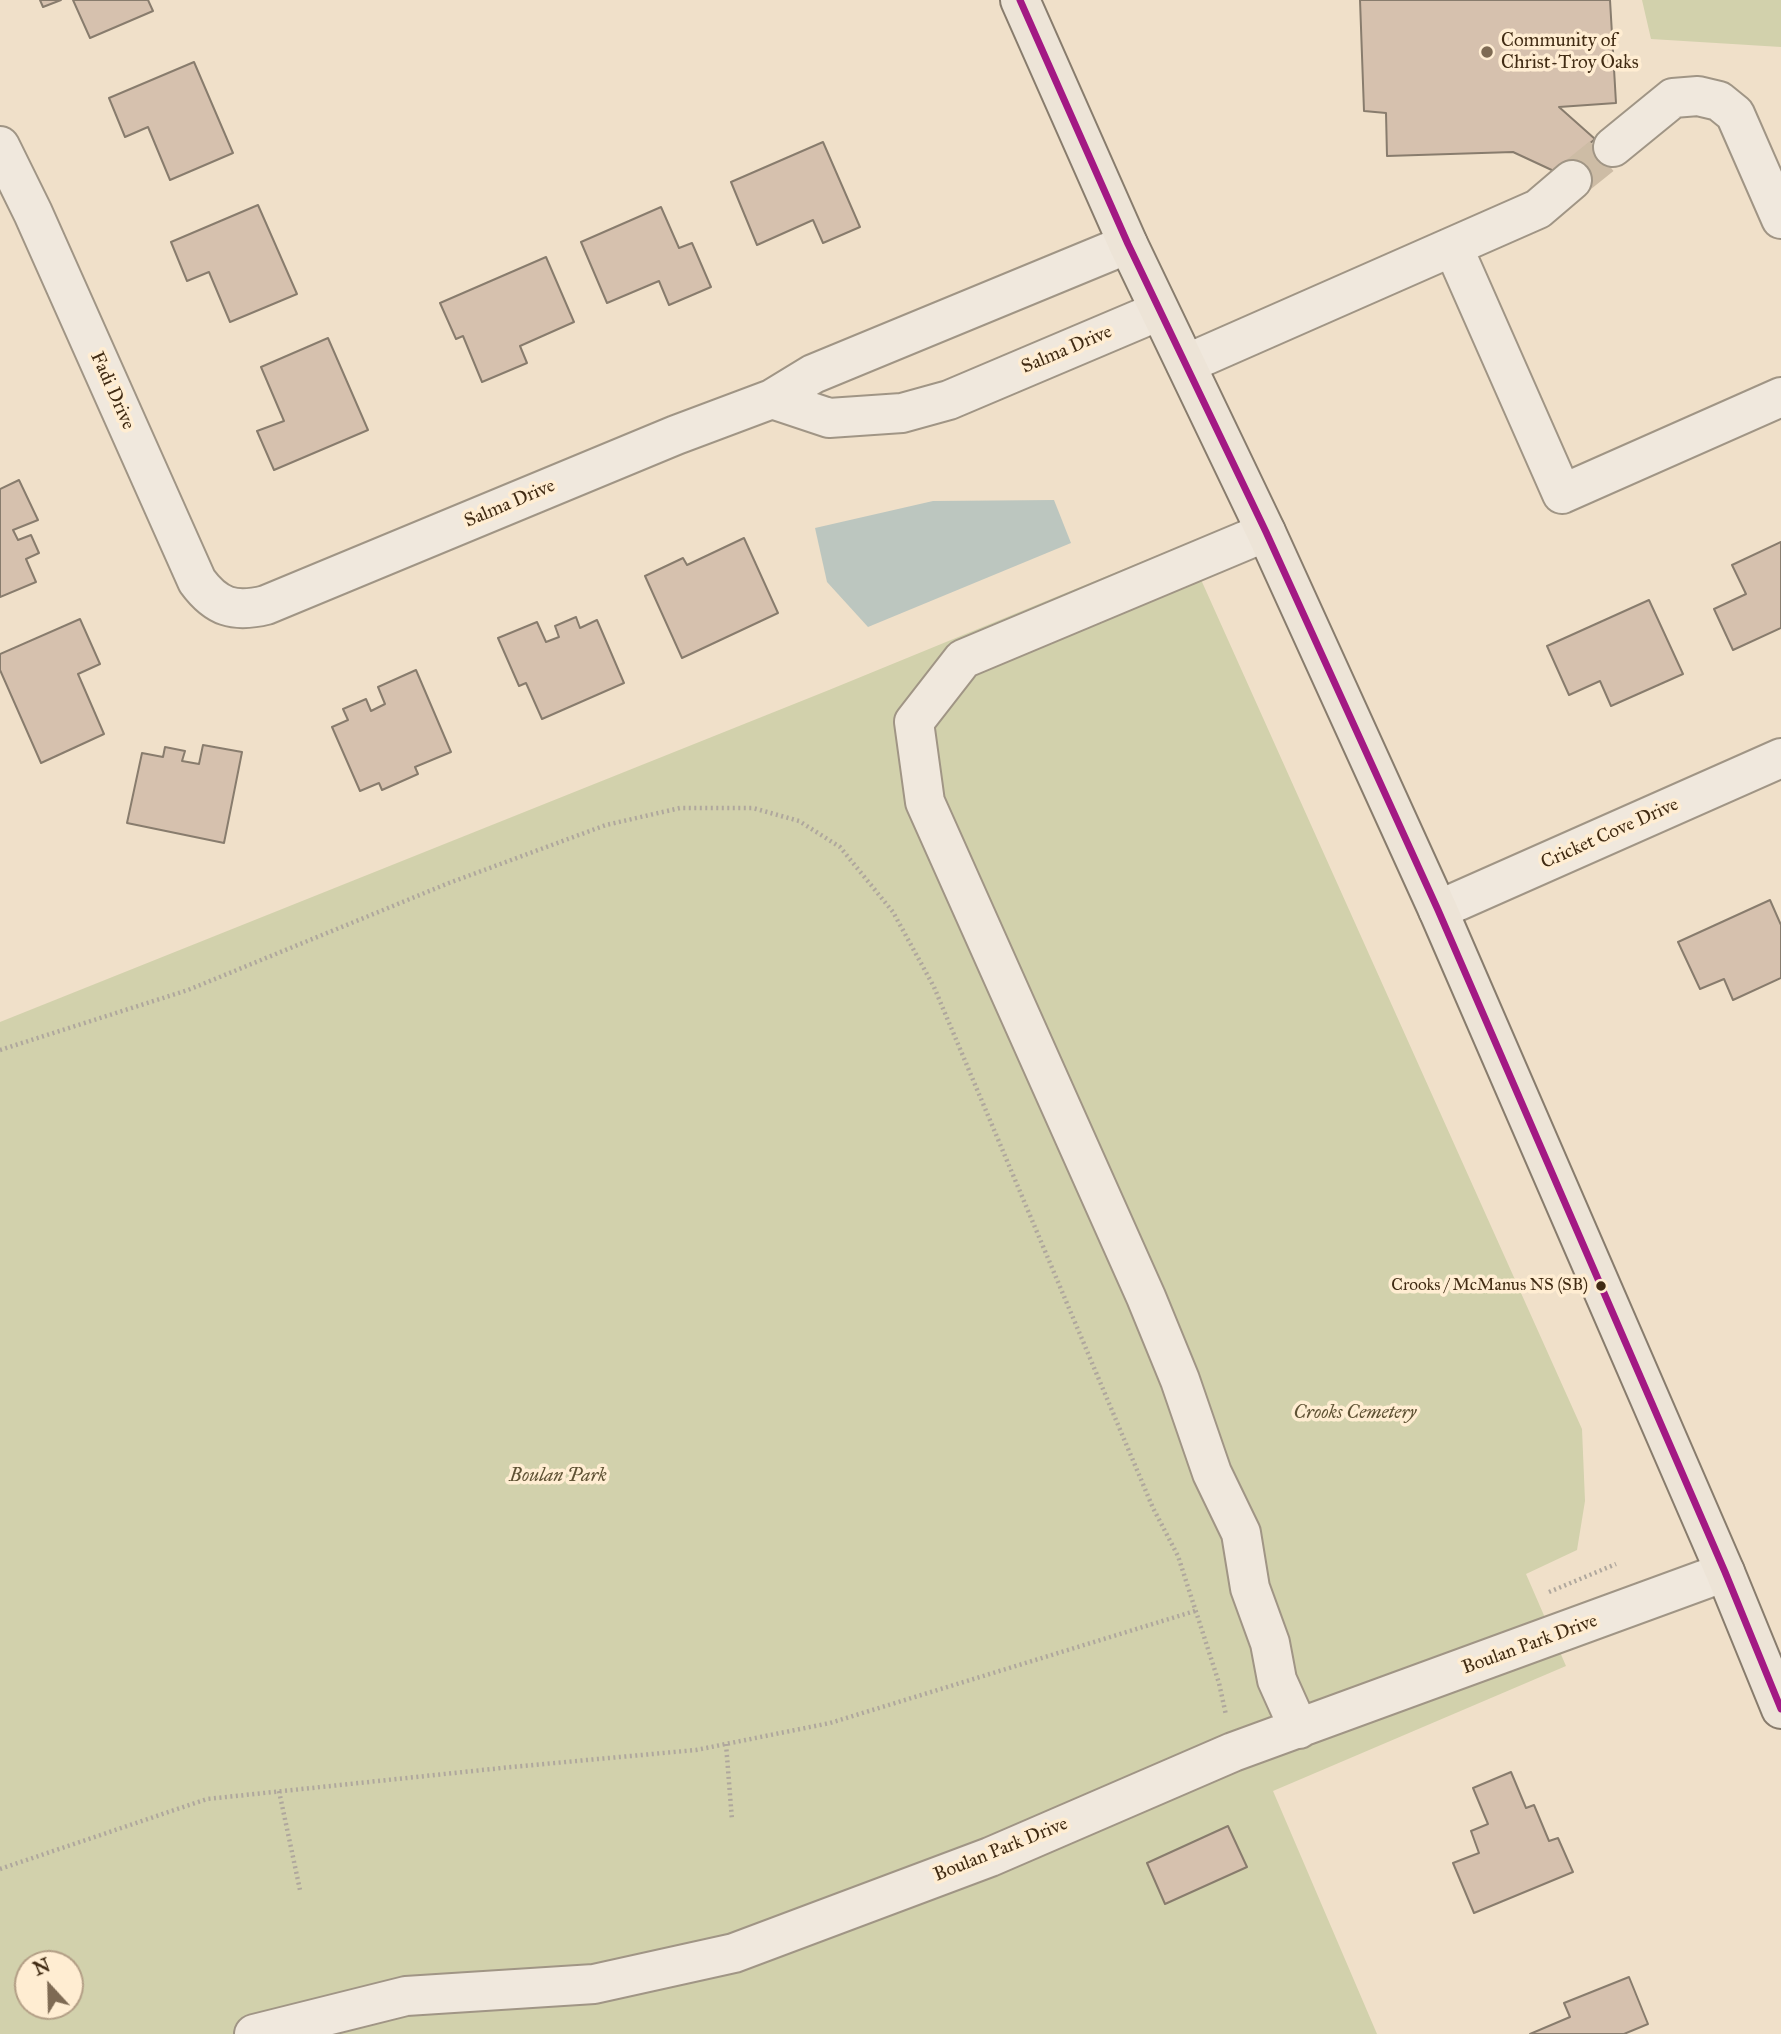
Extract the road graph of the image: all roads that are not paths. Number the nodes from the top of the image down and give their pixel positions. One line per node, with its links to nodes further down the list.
1 (1020, 0): 6 (main road)
2 (0, 146): 13 (street, Fadi Drive)
3 (1613, 147): 5 (street)
4 (1572, 180): 7 (street)
5 (1781, 219)
6 (1128, 244): 8 (main road); 11 (street, Salma Drive)
7 (1453, 247): 9 (street); 10 (street)
8 (1159, 311): 9 (main road); 11 (street, Salma Drive)
9 (1186, 364): 12 (main road)
10 (1781, 397)
11 (772, 399): 13 (street, Salma Drive)
12 (1266, 532): 15 (main road); 18 (street)
13 (248, 609)
14 (1781, 758): 15 (street, Cricket Cove Drive)
15 (1438, 910): 16 (main road)
16 (1724, 1572): 17 (main road); 18 (street, Boulan Park Drive)
17 (1781, 1709)
18 (1299, 1729): 19 (street, Boulan Park Drive)
19 (254, 2034)

